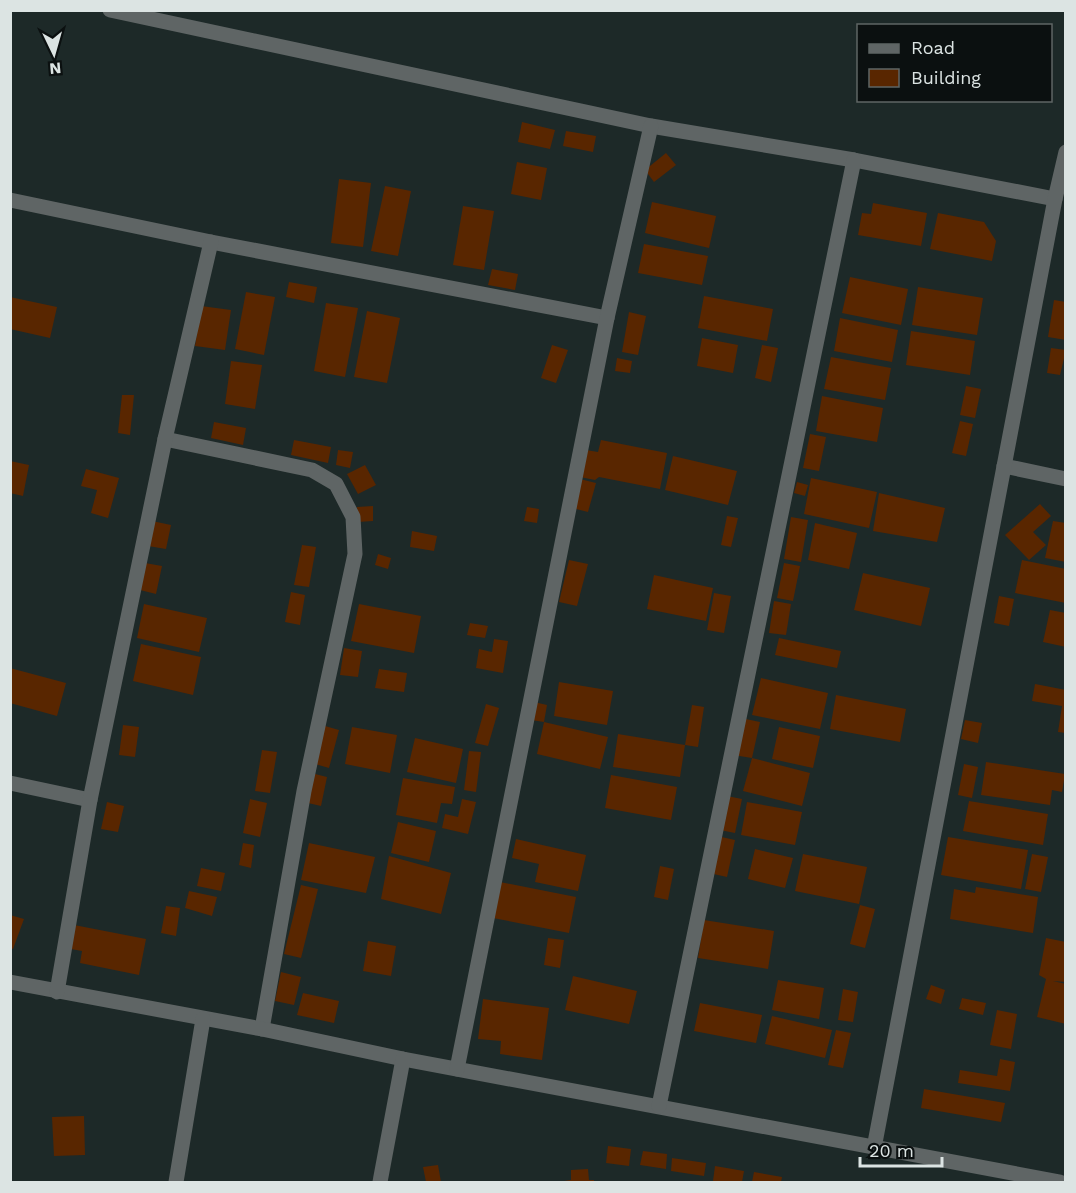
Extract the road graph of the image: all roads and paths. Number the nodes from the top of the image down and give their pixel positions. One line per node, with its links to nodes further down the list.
1 (110, 10): 2 (street)
2 (651, 126): 4 (street); 8 (street)
3 (1065, 152): 5 (street)
4 (854, 160): 5 (street); 20 (street)
5 (1055, 199): 10 (street)
6 (10, 200): 7 (street)
7 (211, 242): 8 (street); 9 (street)
8 (607, 318): 19 (street)
9 (165, 439): 13 (street); 17 (street)
10 (1004, 466): 11 (street); 21 (street)
11 (1065, 479)
12 (10, 783): 13 (street)
13 (90, 800): 15 (street)
14 (10, 982): 15 (street)
15 (57, 992): 16 (street)
16 (203, 1019): 17 (street); 22 (street)
17 (262, 1029): 18 (street)
18 (403, 1059): 19 (street); 23 (street)
19 (457, 1069): 20 (street)
20 (659, 1106): 21 (street)
21 (874, 1148): 24 (street)
22 (176, 1182)
23 (380, 1182)
24 (1060, 1182)

